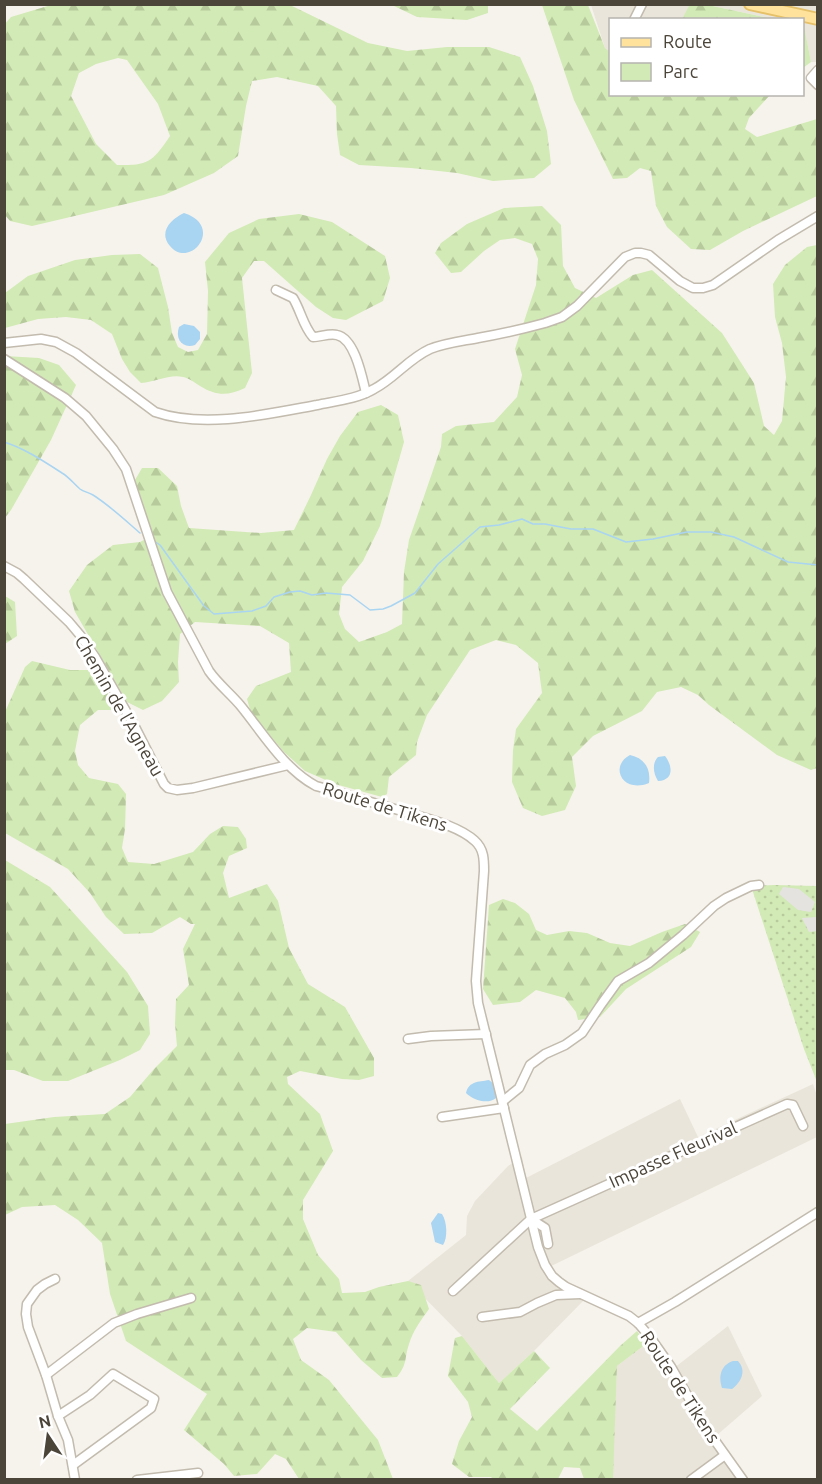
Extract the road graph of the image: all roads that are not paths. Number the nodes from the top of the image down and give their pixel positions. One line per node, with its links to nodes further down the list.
1 (642, 4): 3 (street)
2 (750, 4): 4 (main road)
3 (635, 18)
4 (818, 19)
5 (818, 70): 6 (street)
6 (818, 85)
7 (818, 216): 11 (street)
8 (276, 290): 11 (street)
9 (4, 343): 11 (street)
10 (4, 359): 13 (street, Route de Tikens)
11 (366, 393)
12 (4, 566): 13 (street, Chemin de l’Agneau)
13 (288, 765): 15 (street, Route de Tikens)
14 (759, 885): 17 (street)
15 (486, 1034): 16 (street); 17 (street, Route de Tikens)
16 (408, 1039)
17 (504, 1104): 18 (street); 21 (street, Route de Tikens)
18 (442, 1117)
19 (803, 1126): 21 (street, Impasse Fleurival)
20 (818, 1212): 28 (street)
21 (531, 1219): 22 (street); 24 (street); 25 (street, Route de Tikens)
22 (548, 1244)
23 (55, 1279): 29 (street)
24 (453, 1291)
25 (582, 1294): 27 (street); 28 (street, Route de Tikens)
26 (191, 1298): 29 (street)
27 (482, 1317)
28 (638, 1323): 31 (street, Route de Tikens)
29 (46, 1375): 30 (street)
30 (58, 1416): 32 (street); 32 (street)
31 (724, 1455): 36 (street); 37 (street, Route de Tikens)
32 (73, 1465): 34 (street)
33 (198, 1473): 35 (street)
34 (75, 1479)
35 (137, 1479)
36 (692, 1479)
37 (743, 1479)

